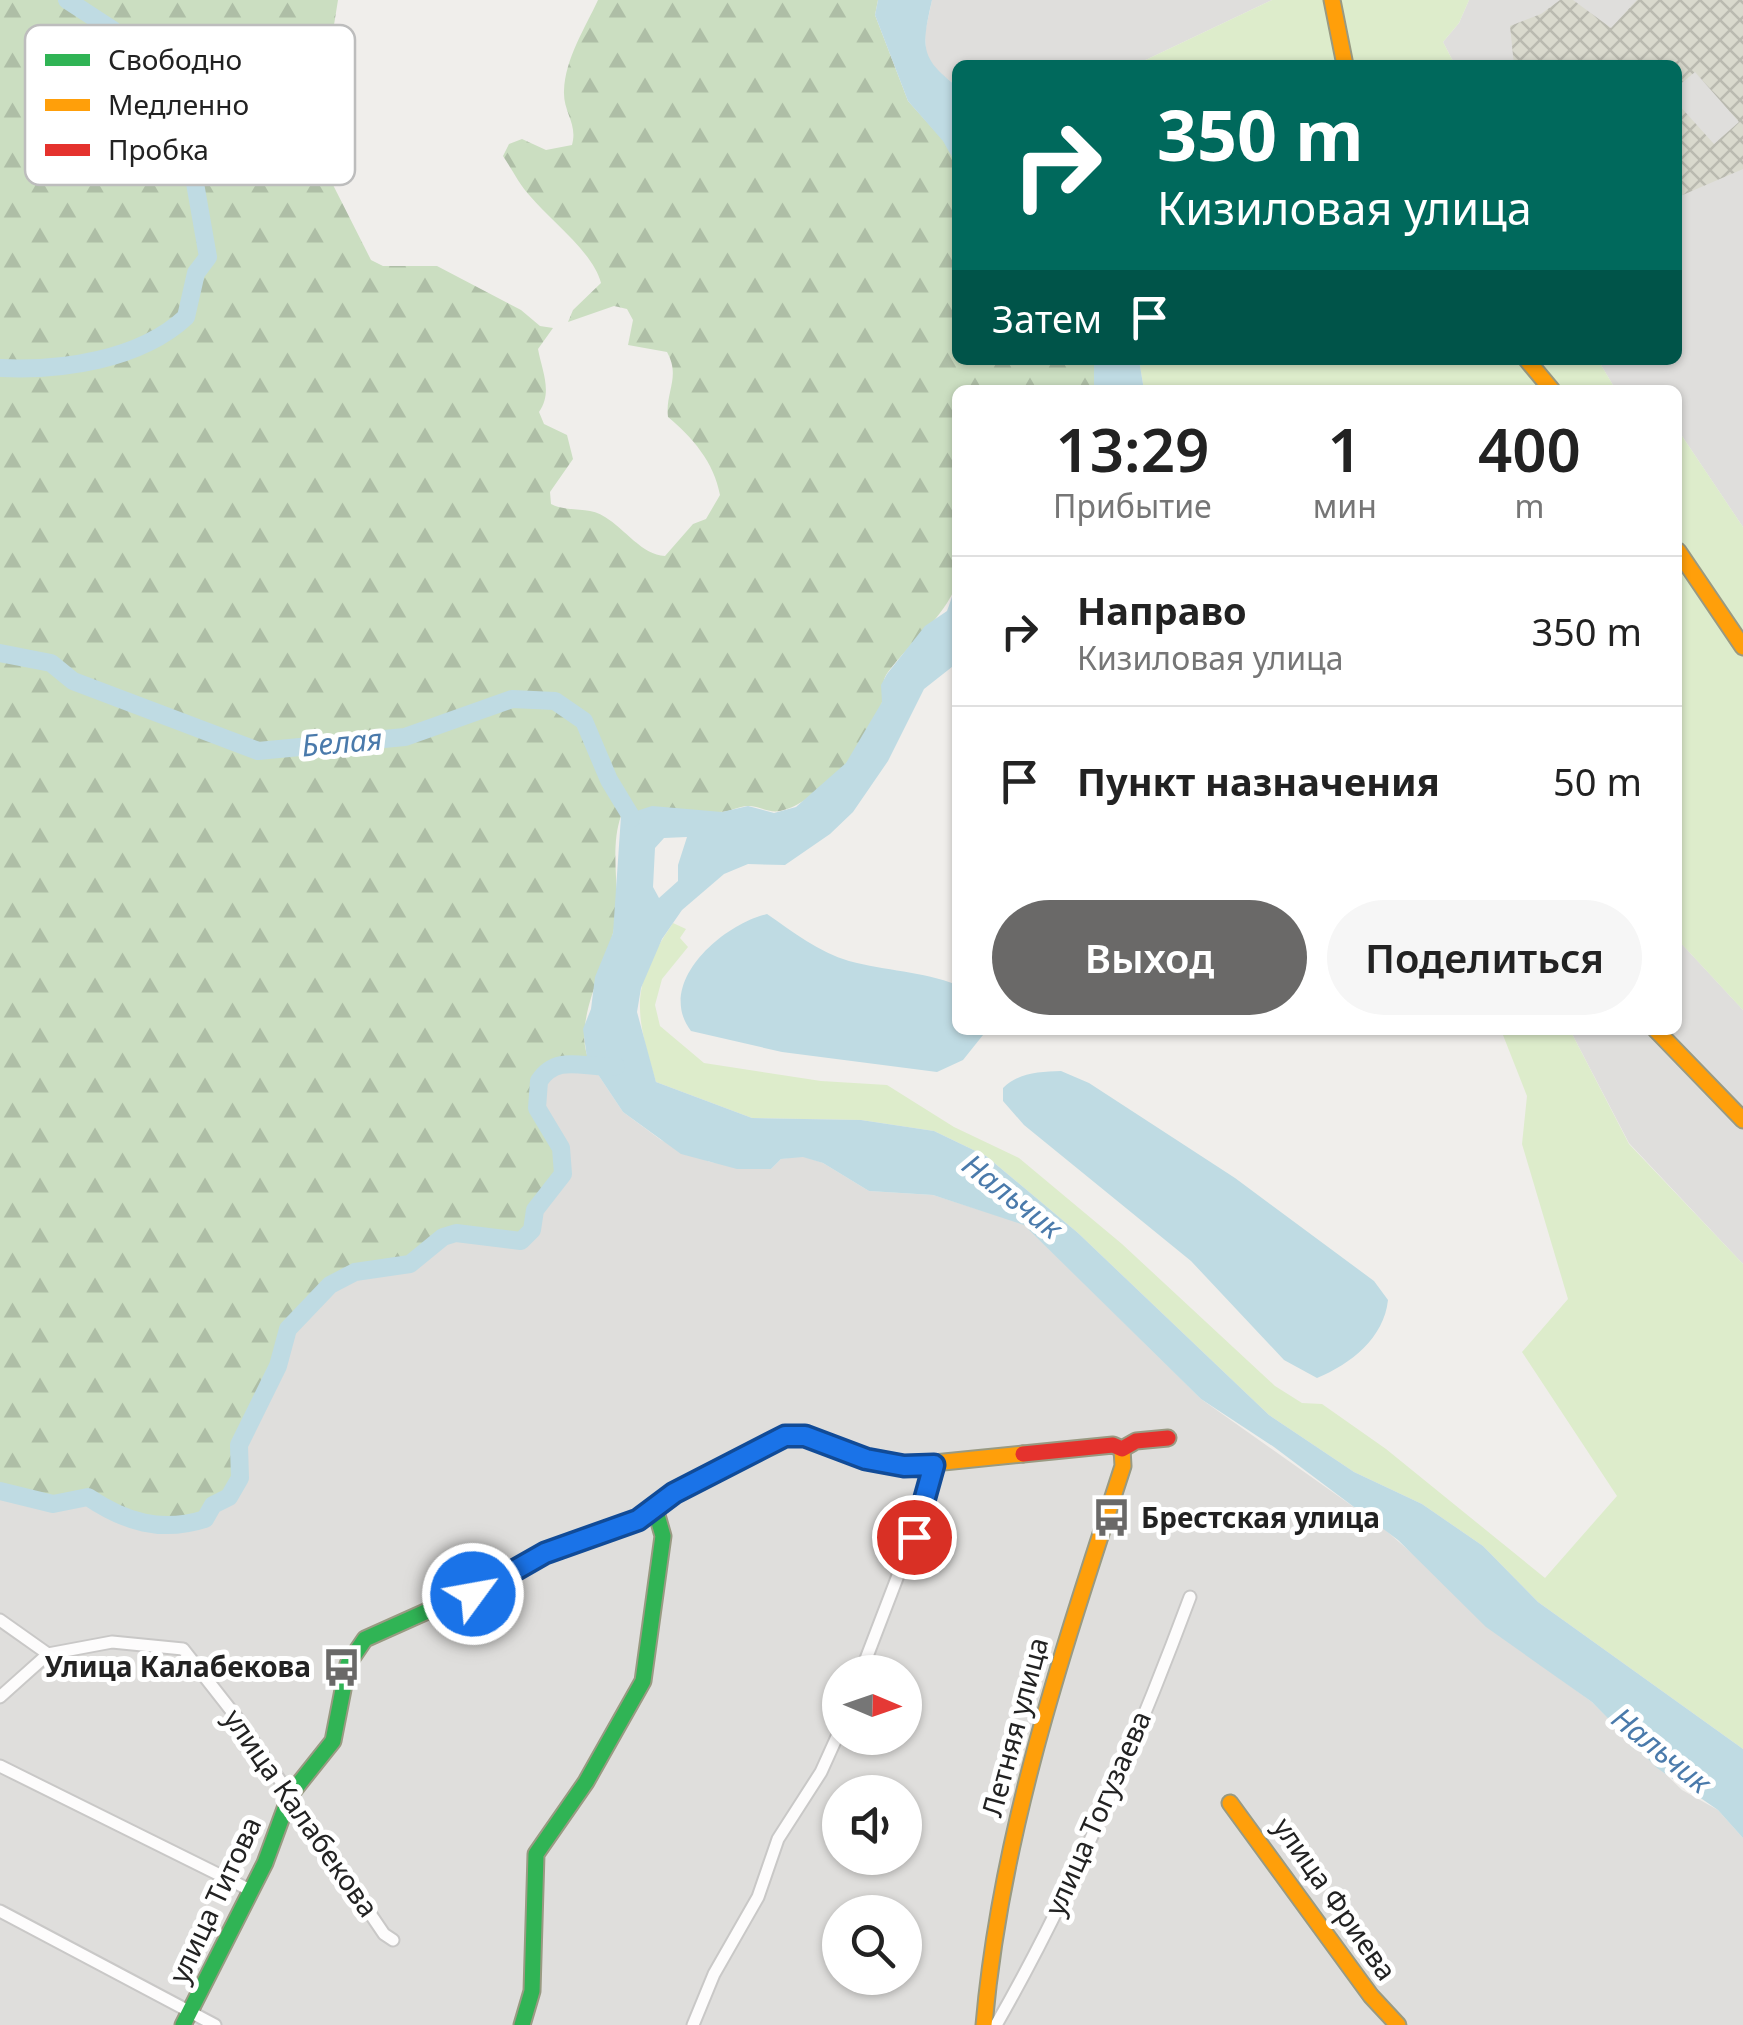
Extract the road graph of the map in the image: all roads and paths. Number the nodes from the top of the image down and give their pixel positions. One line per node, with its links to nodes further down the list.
1 (1332, 0): 2 (street)
2 (1344, 60)
3 (1531, 365): 4 (street)
4 (1548, 385)
5 (1682, 557): 6 (street)
6 (1743, 647)
7 (1661, 1035): 8 (street)
8 (1743, 1120)
9 (1168, 1438): 10 (street)
10 (1122, 1449): 11 (street); 29 (street, Летняя улица)
11 (934, 1465): 12 (street); 16 (street)
12 (655, 1508): 20 (street); 27 (street)
13 (1190, 1597): 30 (street, улица Тогузаева)
14 (0, 1620): 15 (street)
15 (48, 1654): 17 (street); 20 (street, улица Калабекова)
16 (869, 1655)
17 (0, 1698)
18 (828, 1755): 28 (street)
19 (0, 1766): 22 (street)
20 (290, 1795): 22 (street, улица Титова); 24 (street, улица Калабекова)
21 (1230, 1803): 31 (street, улица Фриева)
22 (250, 1890): 25 (street, улица Титова)
23 (0, 1911): 25 (street)
24 (393, 1940)
25 (186, 2019): 26 (street)
26 (215, 2025)
27 (522, 2025)
28 (694, 2025)
29 (984, 2025)
30 (996, 2025)
31 (1398, 2025)

